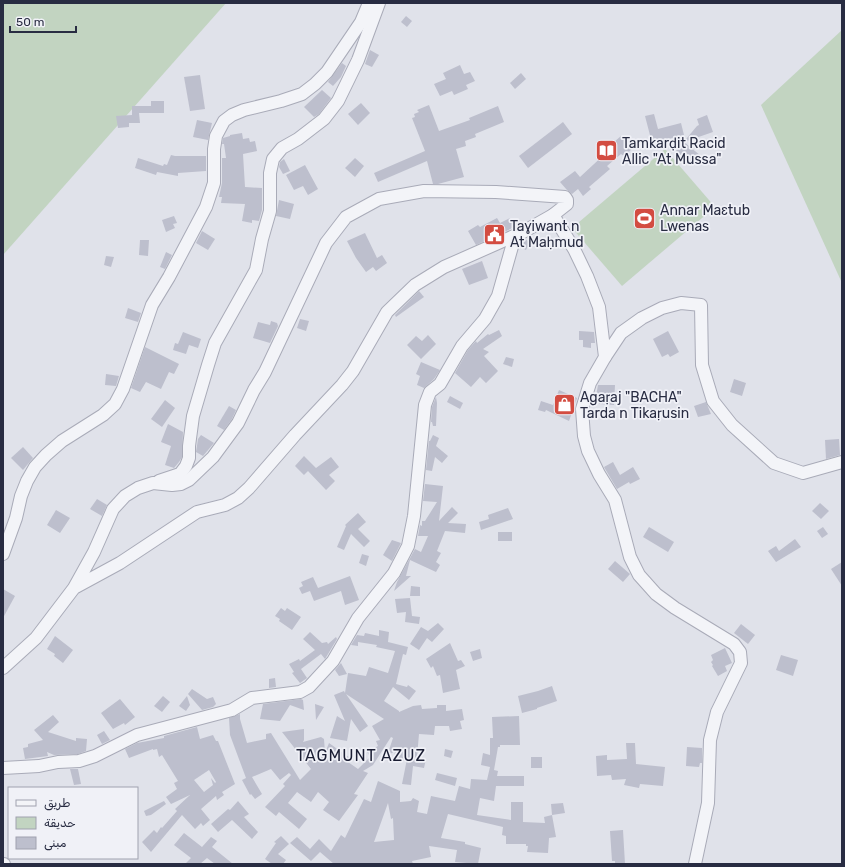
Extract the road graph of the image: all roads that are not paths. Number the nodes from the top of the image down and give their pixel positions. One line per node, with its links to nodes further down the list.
1 (369, 3): 8 (street)
2 (380, 3): 7 (street)
3 (553, 214): 4 (street); 5 (street); 7 (street)
4 (515, 236): 9 (street); 11 (street)
5 (605, 357): 6 (street); 12 (street)
6 (842, 462)
7 (154, 482): 9 (street)
8 (3, 554)
9 (74, 588): 10 (street)
10 (3, 668)
11 (3, 768)
12 (695, 864)

